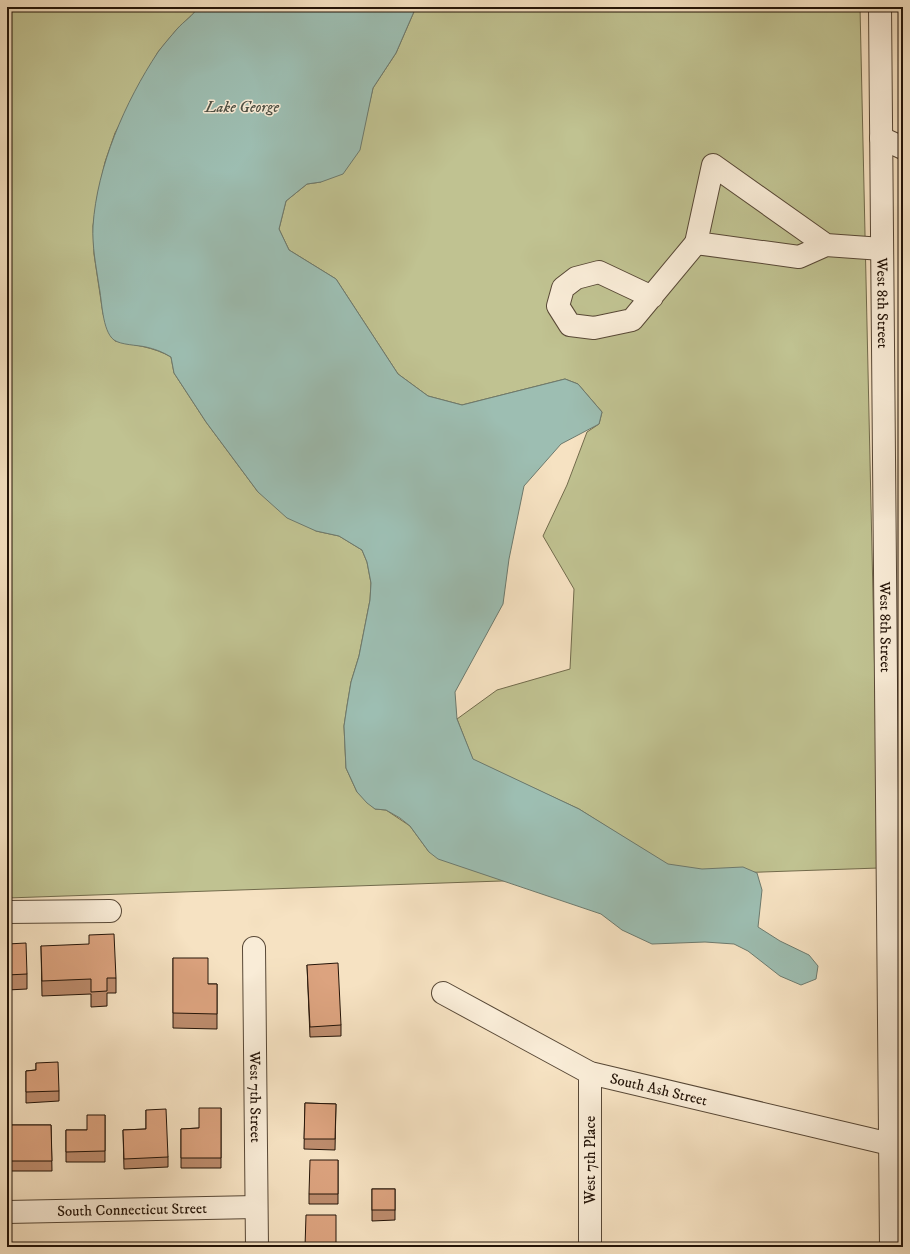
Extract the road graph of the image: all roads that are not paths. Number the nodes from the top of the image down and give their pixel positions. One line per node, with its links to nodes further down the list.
1 (880, 7): 2 (street, West 8th Street)
2 (881, 138): 3 (street); 6 (street, West 8th Street)
3 (903, 148)
4 (696, 242): 5 (street); 5 (street); 7 (street)
5 (826, 245): 6 (street)
6 (882, 249): 8 (street, West 8th Street)
7 (652, 297)
8 (895, 867): 14 (street, West 8th Street)
9 (110, 911): 10 (street)
10 (7, 912)
11 (254, 948): 15 (street, West 7th Street)
12 (443, 993): 13 (street, South Ash Street)
13 (590, 1073): 14 (street, South Ash Street); 18 (street, West 7th Place)
14 (890, 1144): 19 (street, West 8th Street)
15 (256, 1207): 16 (street, South Connecticut Street); 17 (street, West 7th Street)
16 (7, 1212)
17 (256, 1247)
18 (590, 1247)
19 (891, 1247)

